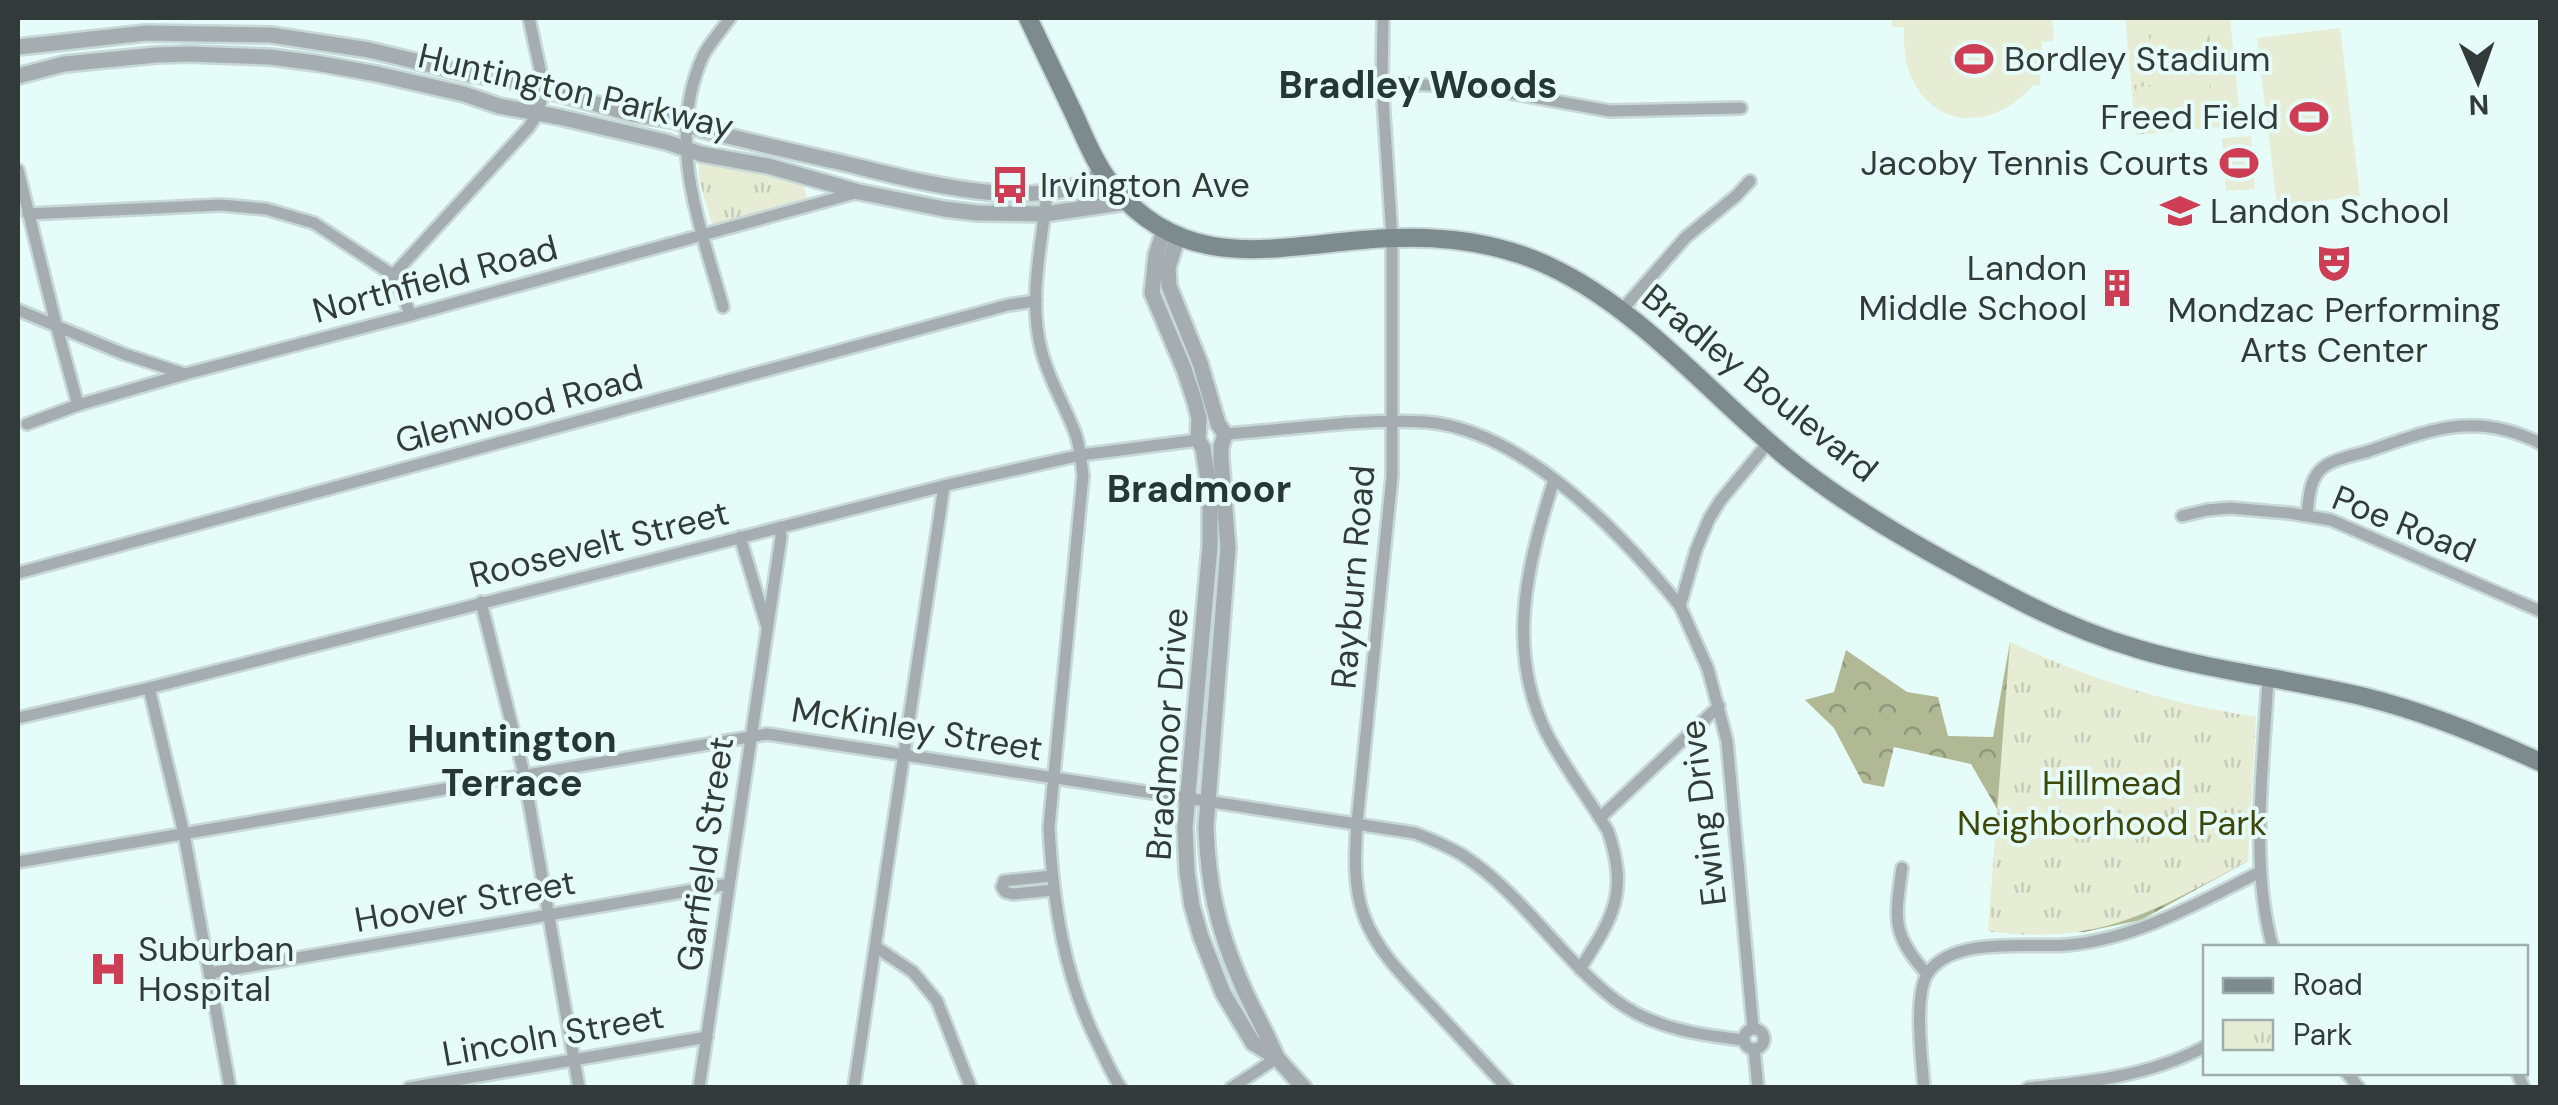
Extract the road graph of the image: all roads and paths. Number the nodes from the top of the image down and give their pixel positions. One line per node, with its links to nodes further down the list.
1 (529, 18): 8 (street)
2 (730, 18): 11 (street)
3 (1028, 18): 15 (main road, Bradley Boulevard)
4 (1383, 18): 7 (street, Rayburn Road)
5 (18, 47): 8 (street, Huntington Parkway)
6 (18, 76): 10 (street, Huntington Parkway)
7 (1382, 82): 9 (street); 25 (street, Rayburn Road)
8 (544, 88): 10 (street); 11 (street, Huntington Parkway)
9 (1741, 108)
10 (538, 113): 12 (street, Huntington Parkway); 26 (street)
11 (686, 125): 12 (street); 13 (street, Huntington Parkway)
12 (685, 148): 17 (street, Huntington Parkway); 24 (street)
13 (864, 168): 17 (street); 18 (street, Huntington Parkway)
14 (18, 170): 21 (street)
15 (1106, 177): 18 (street, Huntington Parkway); 19 (main road, Bradley Boulevard); 20 (street)
16 (1750, 181): 30 (street)
17 (859, 192): 22 (street, Huntington Parkway); 24 (street, Northfield Road)
18 (1047, 192): 22 (street)
19 (1127, 202): 20 (street, Huntington Parkway); 23 (main road, Bradley Boulevard)
20 (1081, 208): 22 (street, Huntington Parkway)
21 (28, 214): 26 (street); 32 (street)
22 (1045, 214): 27 (street)
23 (1171, 234): 25 (main road, Bradley Boulevard); 37 (street, Bradmoor Drive); 38 (street, Bradmoor Drive)
24 (703, 236): 28 (street); 31 (street, Northfield Road)
25 (1392, 238): 30 (main road, Bradley Boulevard); 35 (street, Rayburn Road)
26 (393, 275): 31 (street)
27 (1036, 301): 41 (street); 48 (street, Glenwood Road)
28 (723, 307)
29 (18, 310): 32 (street)
30 (1621, 311): 39 (main road, Bradley Boulevard)
31 (412, 315): 33 (street, Northfield Road)
32 (56, 324): 33 (street); 34 (street)
33 (185, 374): 34 (street, Northfield Road)
34 (78, 406): 36 (street, Northfield Road)
35 (1393, 423): 37 (street); 42 (street); 65 (street, Rayburn Road)
36 (27, 424)
37 (1221, 435): 38 (street); 38 (street); 63 (street, Bradmoor Drive)
38 (1200, 440): 41 (street, Roosevelt Street); 62 (street, Bradmoor Drive)
39 (1768, 442): 50 (street); 53 (main road, Bradley Boulevard)
40 (2540, 442): 44 (street)
41 (1081, 455): 43 (street, Roosevelt Street); 61 (street)
42 (1554, 480): 50 (street); 64 (street)
43 (944, 486): 46 (street, Roosevelt Street); 58 (street)
44 (2307, 515): 45 (street, Poe Road); 51 (street, Poe Road)
45 (2182, 516)
46 (780, 527): 47 (street, Roosevelt Street); 52 (street, Garfield Street)
47 (740, 537): 49 (street, Roosevelt Street); 52 (street, Garfield Street)
48 (18, 573)
49 (481, 602): 54 (street, Roosevelt Street); 60 (street)
50 (1680, 606): 55 (street, Ewing Drive)
51 (2540, 611)
52 (768, 628): 57 (street, Garfield Street)
53 (2268, 677): 59 (main road, Bradley Boulevard); 69 (street)
54 (149, 688): 56 (street, Roosevelt Street); 66 (street)
55 (1719, 706): 64 (street); 79 (street, Ewing Drive)
56 (18, 718)
57 (750, 736): 58 (street, McKinley Street); 60 (street, McKinley Street); 71 (street, Garfield Street)
58 (904, 754): 61 (street, McKinley Street); 75 (street)
59 (2540, 762)
60 (524, 774): 66 (street, McKinley Street); 73 (street)
61 (1054, 777): 62 (street, McKinley Street); 70 (street)
62 (1188, 799): 63 (street, McKinley Street); 83 (street, Bradmoor Drive)
63 (1208, 801): 65 (street, McKinley Street); 83 (street, Bradmoor Drive)
64 (1600, 818): 76 (street)
65 (1357, 823): 76 (street, McKinley Street); 94 (street, Rayburn Road)
66 (184, 834): 67 (street, McKinley Street); 77 (street)
67 (18, 862)
68 (1902, 868): 78 (street)
69 (2260, 872): 74 (street); 78 (street)
70 (1051, 876): 72 (street); 72 (street)
71 (729, 884): 73 (street, Hoover Street); 80 (street, Garfield Street)
72 (1054, 890): 91 (street)
73 (548, 914): 77 (street, Hoover Street); 84 (street)
74 (2271, 945)
75 (876, 947): 89 (street); 90 (street)
76 (1580, 969): 81 (street, McKinley Street)
77 (210, 973): 85 (street)
78 (1927, 974): 96 (street)
79 (1753, 1028): 81 (street); 81 (street)
80 (706, 1037): 84 (street, Lincoln Street); 88 (street, Garfield Street)
81 (1749, 1044): 95 (street)
82 (2203, 1048): 97 (street)
83 (1277, 1058): 92 (street); 93 (street, Bradmoor Drive)
84 (574, 1060): 86 (street, Lincoln Street); 87 (street)
85 (230, 1088)
86 (409, 1088)
87 (579, 1088)
88 (699, 1088)
89 (854, 1088)
90 (971, 1088)
91 (1121, 1088)
92 (1231, 1088)
93 (1304, 1088)
94 (1507, 1088)
95 (1758, 1088)
96 (1924, 1088)
97 (2028, 1088)

